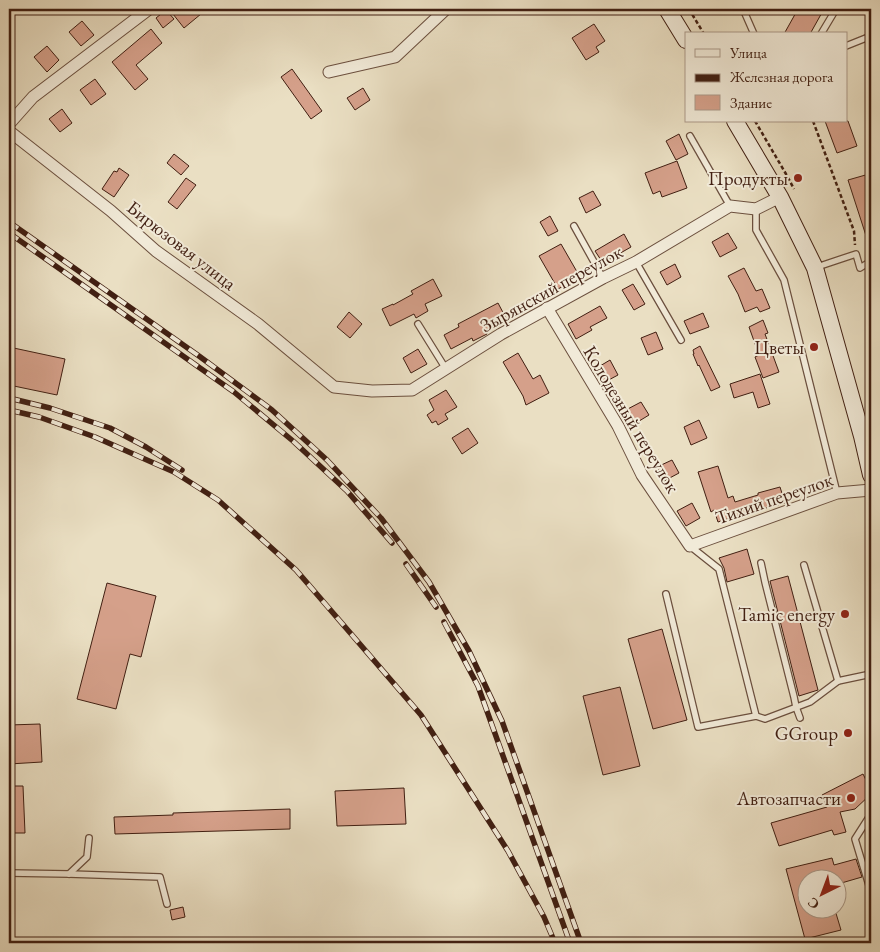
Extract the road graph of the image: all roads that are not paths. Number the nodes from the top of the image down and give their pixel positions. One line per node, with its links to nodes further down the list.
1 (149, 9): 13 (street)
2 (446, 9): 11 (street)
3 (667, 9): 9 (main road)
4 (836, 9): 7 (lane)
5 (745, 10): 6 (lane)
6 (753, 32)
7 (822, 32)
8 (871, 36): 10 (lane)
9 (685, 38)
10 (848, 45)
11 (329, 72)
12 (736, 122): 16 (main road)
13 (9, 124)
14 (9, 130): 28 (street, Бирюзовая улица)
15 (690, 136): 17 (lane)
16 (780, 197): 18 (street); 22 (main road)
17 (730, 206): 18 (street); 21 (street, Зырянский переулок)
18 (756, 210): 32 (lane)
19 (574, 226): 23 (lane)
20 (871, 261): 22 (lane)
21 (636, 262): 23 (street, Зырянский переулок); 26 (lane)
22 (815, 268): 29 (main road)
23 (603, 278): 24 (street, Зырянский переулок)
24 (547, 308): 27 (street, Зырянский переулок); 33 (street, Колодезный переулок)
25 (418, 324): 27 (lane)
26 (681, 340)
27 (446, 369): 28 (street, Зырянский переулок)
28 (334, 387)
29 (867, 434): 30 (main road)
30 (871, 475)
31 (871, 490): 32 (street, Тихий переулок)
32 (837, 493): 33 (street, Тихий переулок)
33 (690, 546): 40 (lane)
34 (761, 562): 39 (lane)
35 (804, 565): 38 (lane)
36 (666, 594): 40 (lane)
37 (871, 674): 38 (lane)
38 (838, 682): 39 (lane)
39 (796, 707): 40 (lane); 41 (lane)
40 (756, 716)
41 (800, 718)
42 (871, 814): 46 (lane)
43 (89, 838): 45 (lane)
44 (9, 873): 45 (lane)
45 (69, 874): 47 (lane)
46 (871, 892)
47 (167, 904)

